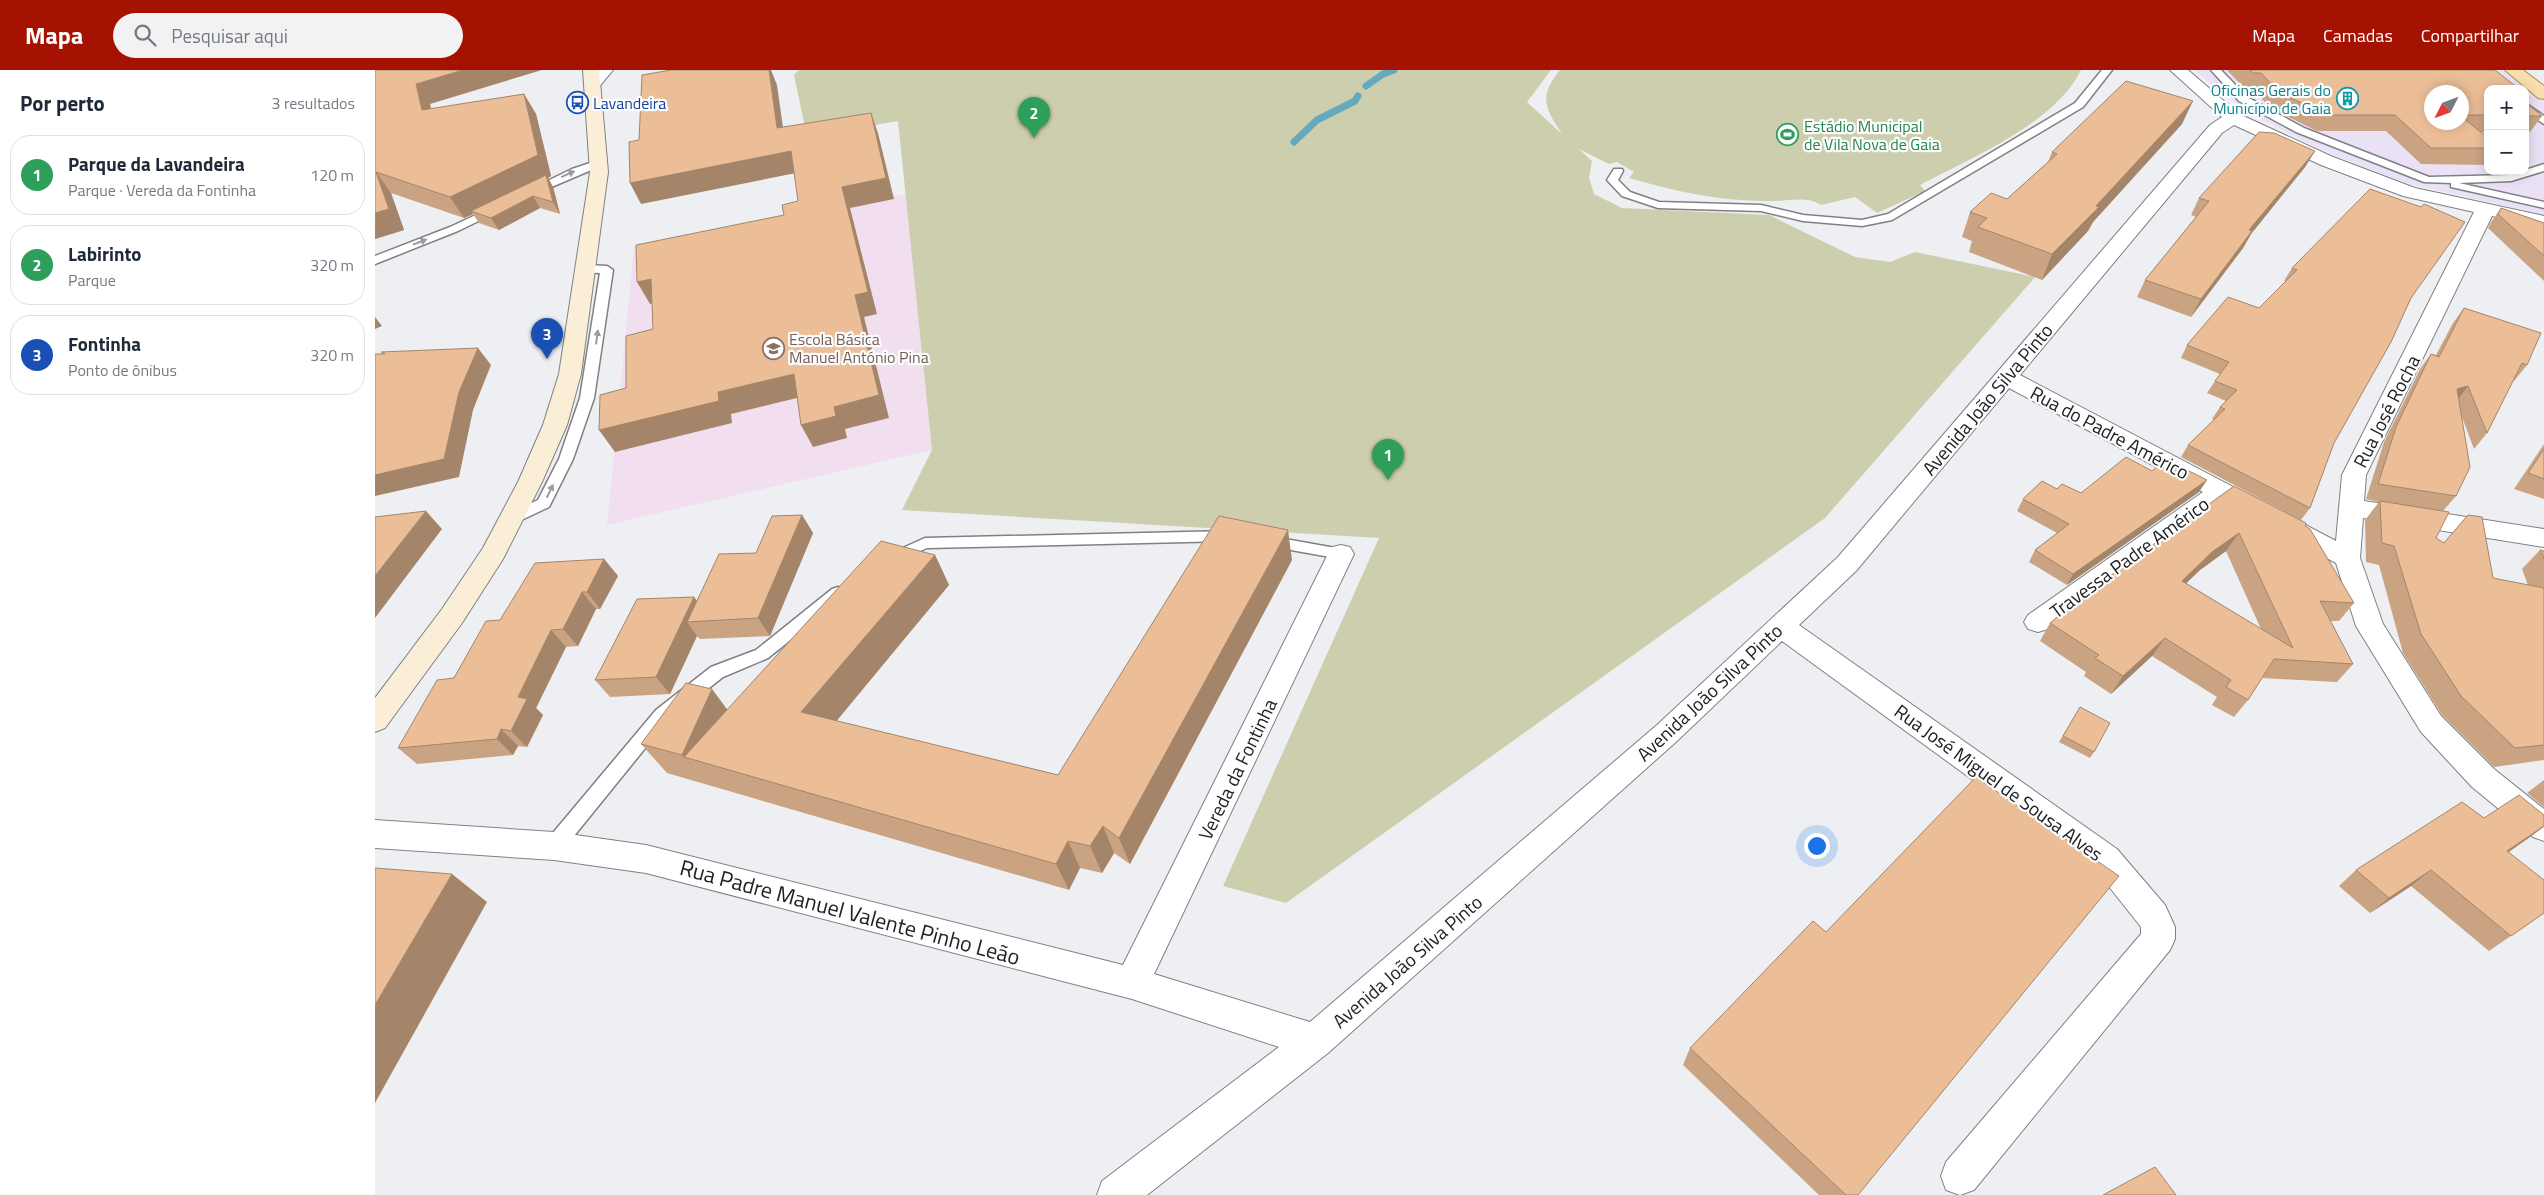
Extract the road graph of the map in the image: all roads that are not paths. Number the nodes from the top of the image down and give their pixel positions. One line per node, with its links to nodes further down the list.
1 (605, 70): 7 (street)
2 (2107, 70): 15 (lane)
3 (2178, 70): 11 (street)
4 (2216, 70): 16 (lane)
5 (2513, 70): 9 (main road)
6 (2534, 70): 8 (main road)
7 (591, 77): 13 (main road)
8 (2544, 77)
9 (2544, 94)
10 (2529, 109): 12 (lane)
11 (2233, 118): 20 (street); 23 (street, Avenida João Silva Pinto)
12 (2544, 121)
13 (599, 164): 17 (lane, one-way to 13); 33 (main road)
14 (2544, 167): 16 (lane)
15 (1618, 171)
16 (2428, 180): 19 (lane)
17 (521, 197)
18 (504, 205): 22 (lane, one-way to 18)
19 (2544, 205)
20 (2485, 210): 21 (street); 25 (street, Rua José Rocha)
21 (2544, 222)
22 (375, 260)
23 (2006, 377): 24 (street, Rua do Padre Américo); 32 (street, Avenida João Silva Pinto)
24 (2221, 491): 28 (street, Rua do Padre Américo); 31 (street, Travessa Padre Américo)
25 (2351, 508): 26 (street); 28 (street, Rua José Rocha)
26 (2544, 538)
27 (1341, 554): 29 (lane); 37 (street, Vereda da Fontinha)
28 (2347, 558): 34 (street, Rua José Rocha)
29 (880, 565)
30 (847, 586): 36 (lane)
31 (2037, 622)
32 (1781, 626): 38 (street, Avenida João Silva Pinto); 39 (street, Rua José Miguel de Sousa Alves)
33 (375, 720)
34 (2544, 827)
35 (376, 835): 36 (street, Rua Padre Manuel Valente Pinho Leão)
36 (554, 846): 37 (street, Rua Padre Manuel Valente Pinho Leão)
37 (1132, 983): 38 (street, Rua Padre Manuel Valente Pinho Leão)
38 (1315, 1041): 40 (street, Avenida João Silva Pinto)
39 (1960, 1176)
40 (1116, 1195)

